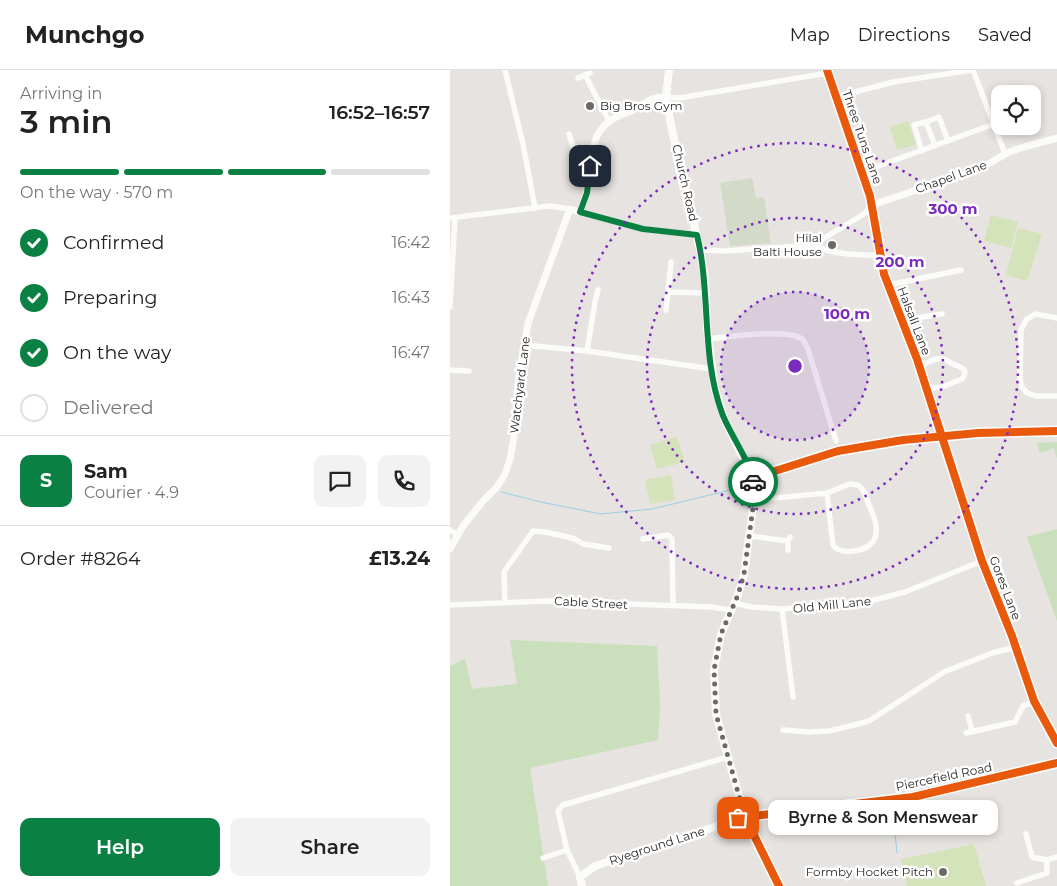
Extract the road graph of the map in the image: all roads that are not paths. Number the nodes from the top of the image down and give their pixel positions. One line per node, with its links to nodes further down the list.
1 (505, 70): 22 (street)
2 (670, 70): 6 (main road, Church Road)
3 (972, 70): 7 (street); 8 (street)
4 (827, 72): 6 (street); 7 (street, Three Tuns Lane)
5 (578, 78): 9 (street)
6 (666, 97): 9 (street); 27 (main road, Church Road)
7 (836, 97): 20 (street, Three Tuns Lane)
8 (991, 117)
9 (609, 121): 18 (street)
10 (926, 122): 15 (street); 16 (street); 17 (street)
11 (991, 125): 15 (street)
12 (569, 134): 18 (street)
13 (998, 135): 19 (street)
14 (1057, 138): 19 (street, Chapel Lane)
15 (948, 141): 16 (street)
16 (935, 146): 17 (street)
17 (922, 151): 20 (street)
18 (592, 152): 24 (street)
19 (1005, 154): 21 (street, Chapel Lane)
20 (862, 172): 21 (street, Three Tuns Lane)
21 (872, 205): 25 (street, Three Tuns Lane); 28 (street)
22 (535, 208): 23 (street); 26 (street)
23 (570, 209): 24 (street); 44 (street, Watchyard Lane)
24 (580, 212): 27 (street)
25 (874, 213): 30 (street, Halsall Lane)
26 (452, 218): 33 (street)
27 (697, 235): 29 (main road, Church Road)
28 (813, 245): 29 (street); 30 (street)
29 (700, 250): 37 (main road, Church Road)
30 (880, 255): 34 (street, Halsall Lane)
31 (671, 262): 36 (street)
32 (961, 270): 34 (street)
33 (451, 280): 38 (street)
34 (888, 285): 42 (street, Halsall Lane)
35 (598, 290): 45 (street)
36 (668, 292): 37 (street); 39 (street)
37 (706, 292): 43 (main road, Church Road)
38 (450, 307)
39 (666, 310)
40 (942, 314): 42 (street)
41 (1057, 318): 51 (street)
42 (903, 320): 46 (street, Halsall Lane)
43 (708, 339): 47 (main road, Church Road); 53 (street)
44 (524, 345): 45 (street); 57 (street, Watchyard Lane)
45 (587, 351): 47 (street)
46 (920, 368): 50 (street, Halsall Lane); 50 (street)
47 (712, 369): 55 (main road, Church Road)
48 (450, 370): 49 (street)
49 (469, 371)
50 (927, 388): 52 (street, Halsall Lane)
51 (1057, 396)
52 (941, 436): 63 (street, Gores Lane)
53 (836, 441)
54 (827, 493): 54 (street); 55 (street)
55 (754, 500): 58 (main road, Church Road)
56 (450, 530): 57 (street)
57 (458, 535): 61 (street, Watchyard Lane)
58 (750, 536): 62 (street); 67 (main road, Church Road)
59 (643, 539): 66 (street)
60 (609, 548): 64 (street)
61 (450, 549)
62 (788, 550)
63 (982, 561): 68 (street, Old Mill Lane); 69 (street, Gores Lane)
64 (505, 602): 65 (street, Cable Street); 66 (street, Cable Street)
65 (450, 605)
66 (673, 605): 67 (street, Cable Street)
67 (733, 606): 68 (street, Old Mill Lane); 77 (main road, Church Road)
68 (782, 610): 70 (street)
69 (1016, 647): 71 (street, Gores Lane); 73 (street)
70 (793, 697)
71 (1034, 701): 74 (street); 76 (street, Gores Lane)
72 (968, 716): 74 (street)
73 (783, 730)
74 (972, 731): 75 (street)
75 (966, 733)
76 (1057, 743)
77 (728, 757): 79 (main road, Church Road); 81 (street)
78 (1057, 763): 79 (street, Piercefield Road)
79 (745, 817): 85 (main road, Ryeground Lane); 88 (street)
80 (1026, 834): 84 (street)
81 (567, 850): 83 (street); 85 (street)
82 (1057, 857): 84 (street)
83 (543, 858)
84 (1047, 860): 86 (street)
85 (580, 877): 87 (main road)
86 (1017, 883)
87 (582, 886)
88 (779, 886)

